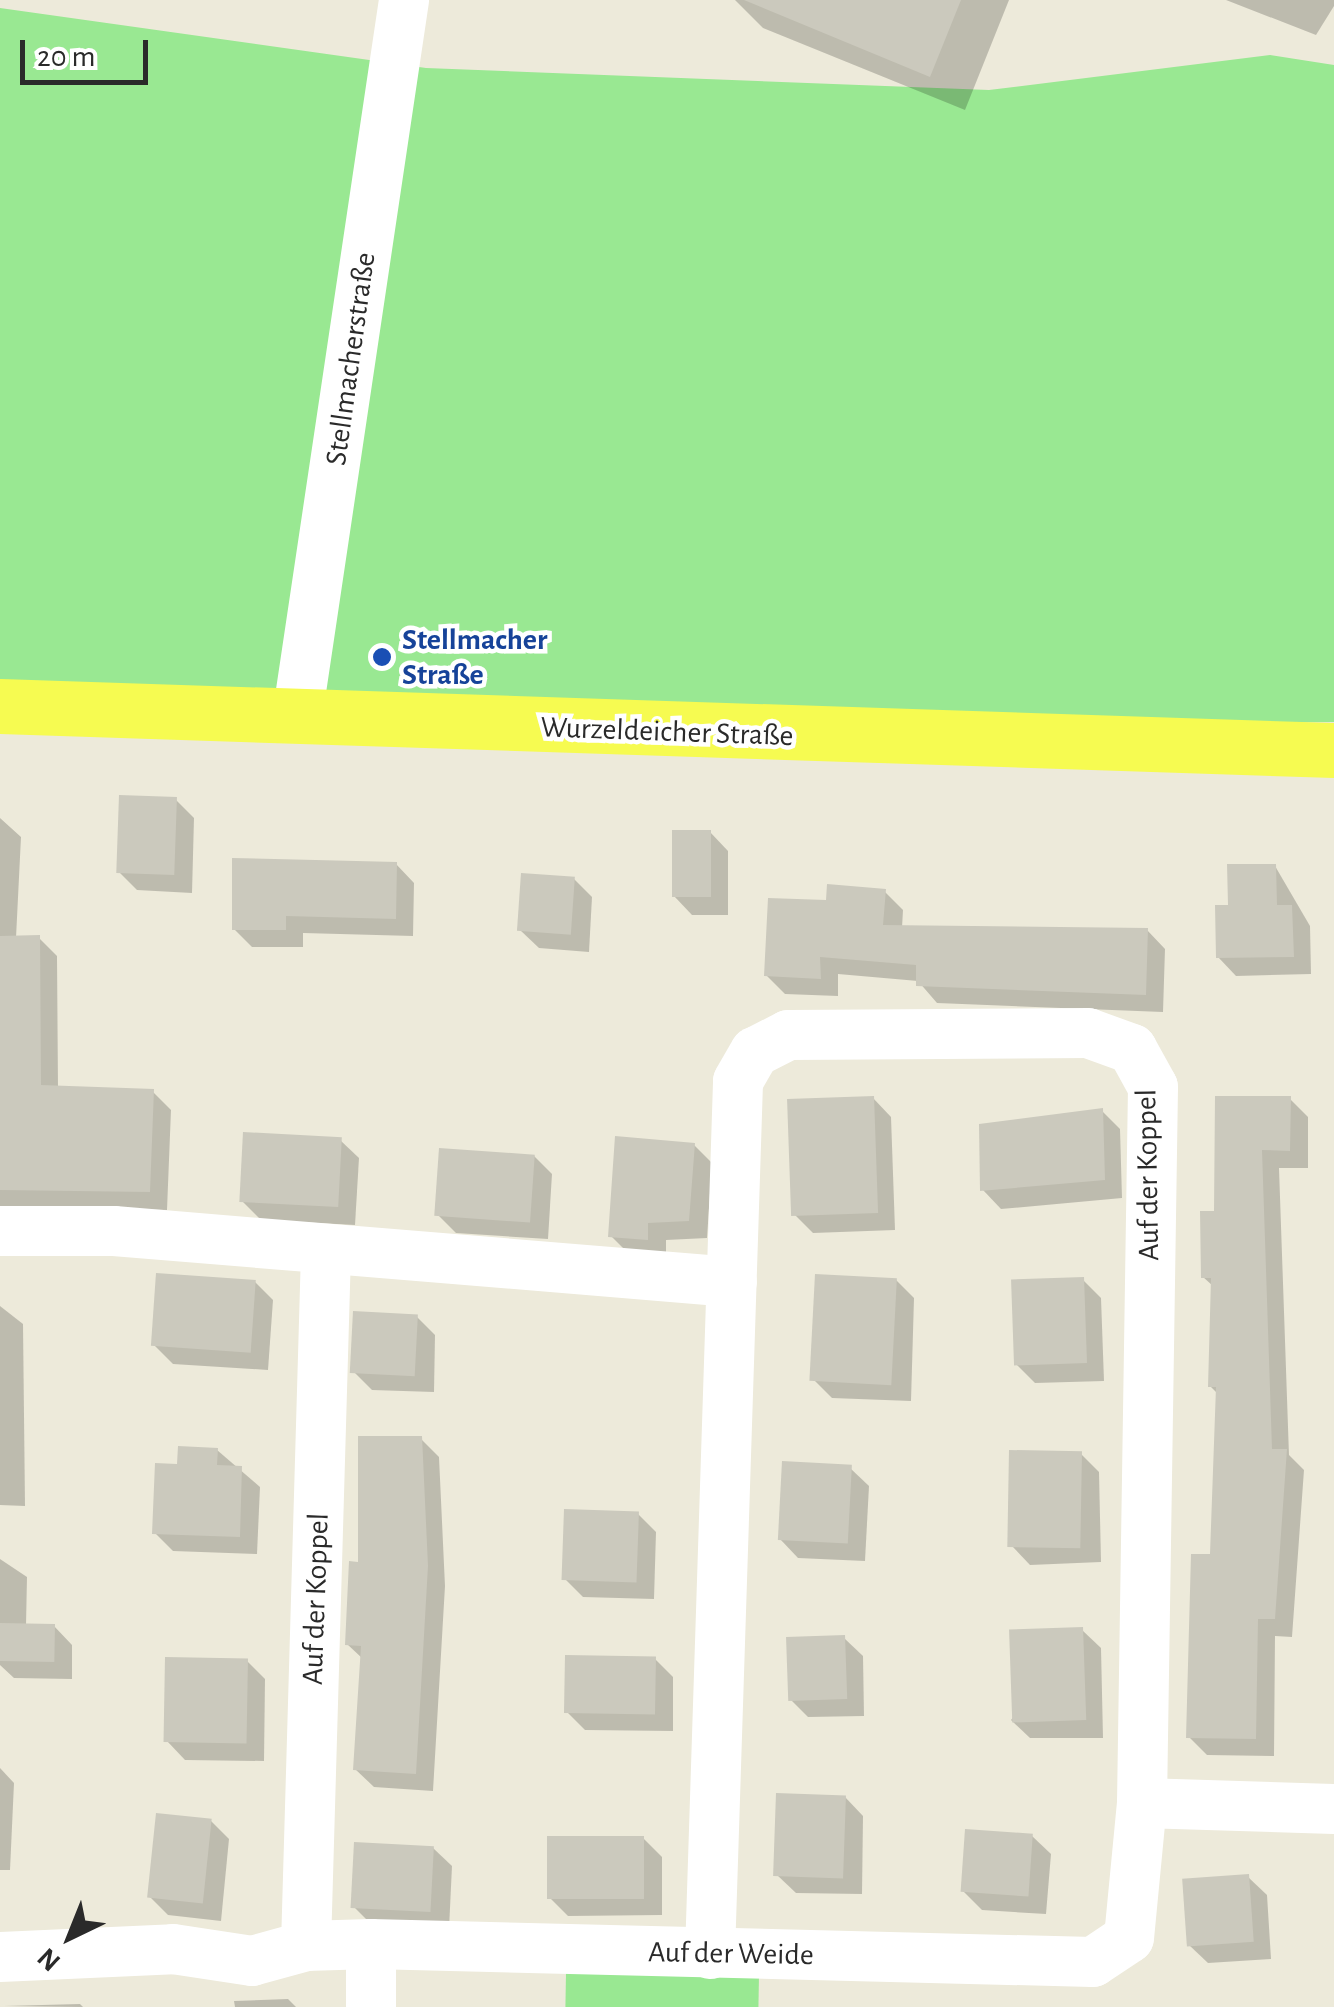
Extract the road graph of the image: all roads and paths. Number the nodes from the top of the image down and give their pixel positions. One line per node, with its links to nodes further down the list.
1 (404, 0): 3 (street, Stellmacherstraße)
2 (0, 706): 3 (main road, Wurzeldeicher Straße)
3 (298, 718): 4 (main road, Wurzeldeicher Straße)
4 (1334, 750)
5 (0, 1232): 6 (street)
6 (326, 1251): 7 (street); 11 (street, Auf der Koppel)
7 (732, 1282): 8 (street, Auf der Koppel); 12 (street, Auf der Koppel)
8 (1142, 1803): 9 (street); 12 (street, Auf der Weide)
9 (1334, 1809)
10 (370, 1944): 11 (street, Auf der Weide); 12 (street, Auf der Weide); 14 (street)
11 (306, 1946): 13 (street, Auf der Weide)
12 (710, 1954)
13 (0, 1956)
14 (371, 2007)

